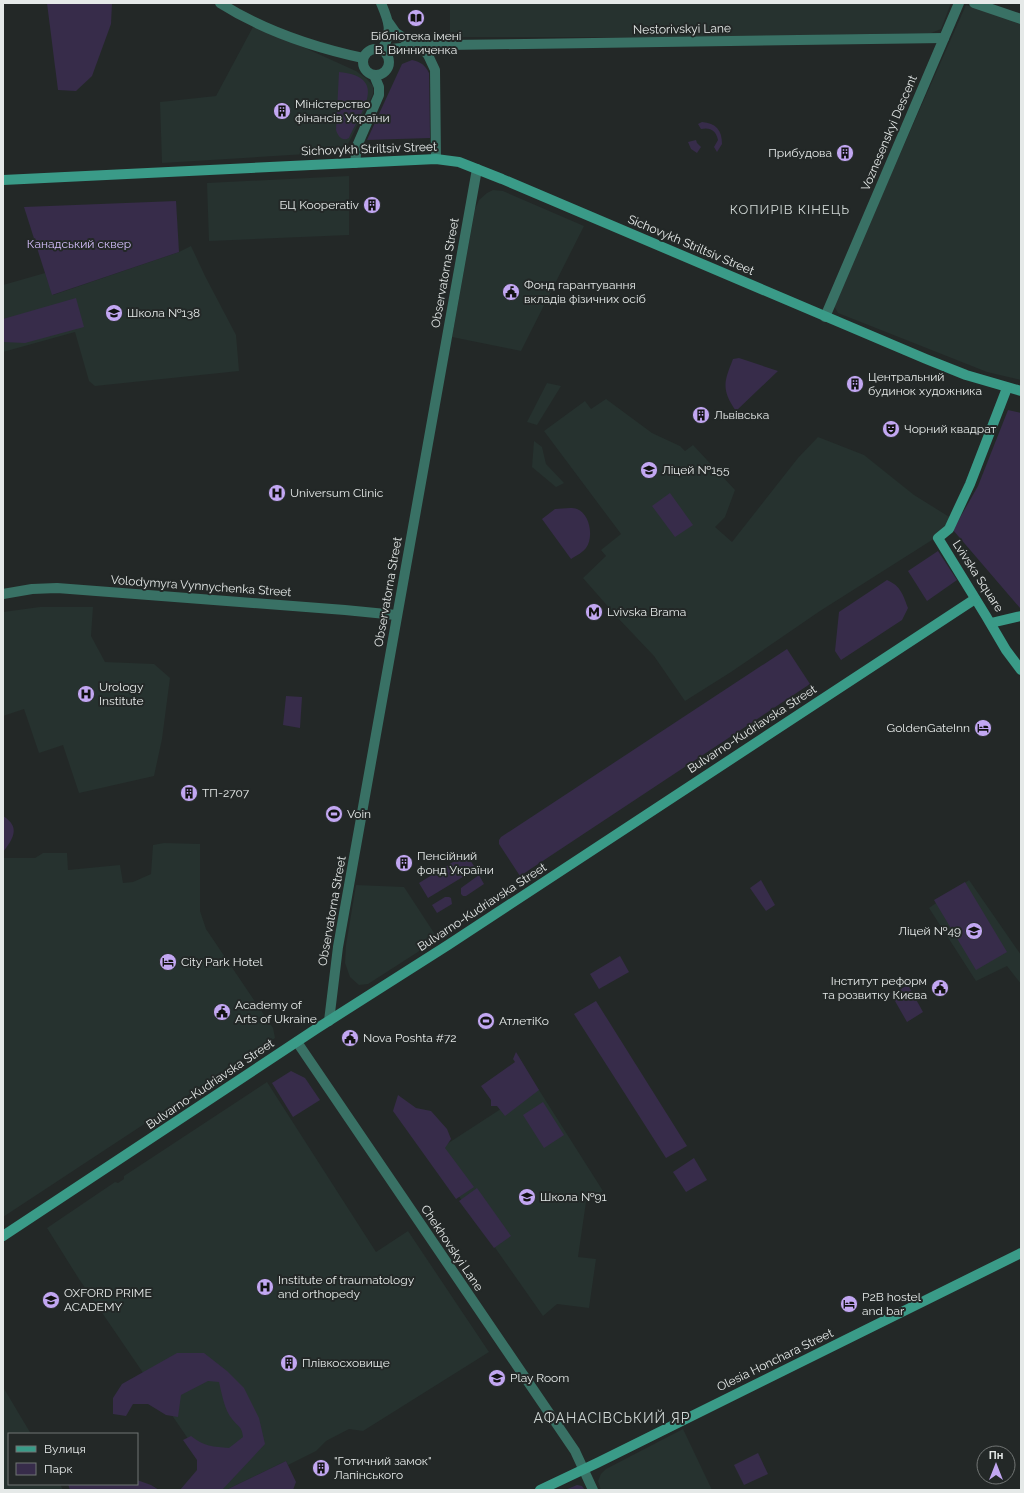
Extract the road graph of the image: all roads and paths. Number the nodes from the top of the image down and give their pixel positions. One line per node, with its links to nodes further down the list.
1 (220, 3): 10 (street)
2 (381, 3): 6 (street)
3 (959, 3): 7 (street, Voznesenskyi Descent)
4 (974, 3): 5 (street)
5 (1021, 19)
6 (389, 23): 8 (street, Nestorivskyi Lane); 9 (street)
7 (944, 38): 8 (street, Nestorivskyi Lane); 16 (street, Voznesenskyi Descent)
8 (420, 46): 9 (street, Nestorivskyi Lane); 12 (street)
9 (382, 50): 10 (street); 11 (street)
10 (363, 58): 11 (street)
11 (374, 75): 13 (street)
12 (436, 159): 13 (main road, Sichovykh Striltsiv Street); 14 (main road, Sichovykh Striltsiv Street)
13 (355, 163): 15 (main road, Sichovykh Striltsiv Street)
14 (477, 169): 16 (main road, Sichovykh Striltsiv Street); 21 (street, Observatorna Street)
15 (3, 180)
16 (825, 317): 17 (main road)
17 (1007, 388): 18 (main road); 20 (main road, Lvivska Square)
18 (1021, 391)
19 (3, 594): 21 (street, Volodymyra Vynnychenka Street)
20 (975, 599): 23 (main road, Lvivska Square); 25 (main road, Bulvarno-Kudriavska Street)
21 (396, 615): 25 (street, Observatorna Street)
22 (1021, 616): 23 (main road, Lvivska Square)
23 (991, 623): 24 (main road)
24 (1021, 670)
25 (329, 1021): 26 (main road, Bulvarno-Kudriavska Street)
26 (297, 1042): 27 (main road, Bulvarno-Kudriavska Street); 29 (street, Chekhovskyi Lane)
27 (3, 1236)
28 (1021, 1253): 29 (main road, Olesia Honchara Street)
29 (583, 1469): 30 (main road, Olesia Honchara Street); 31 (street, Chekhovskyi Lane)
30 (540, 1490)
31 (593, 1490)

